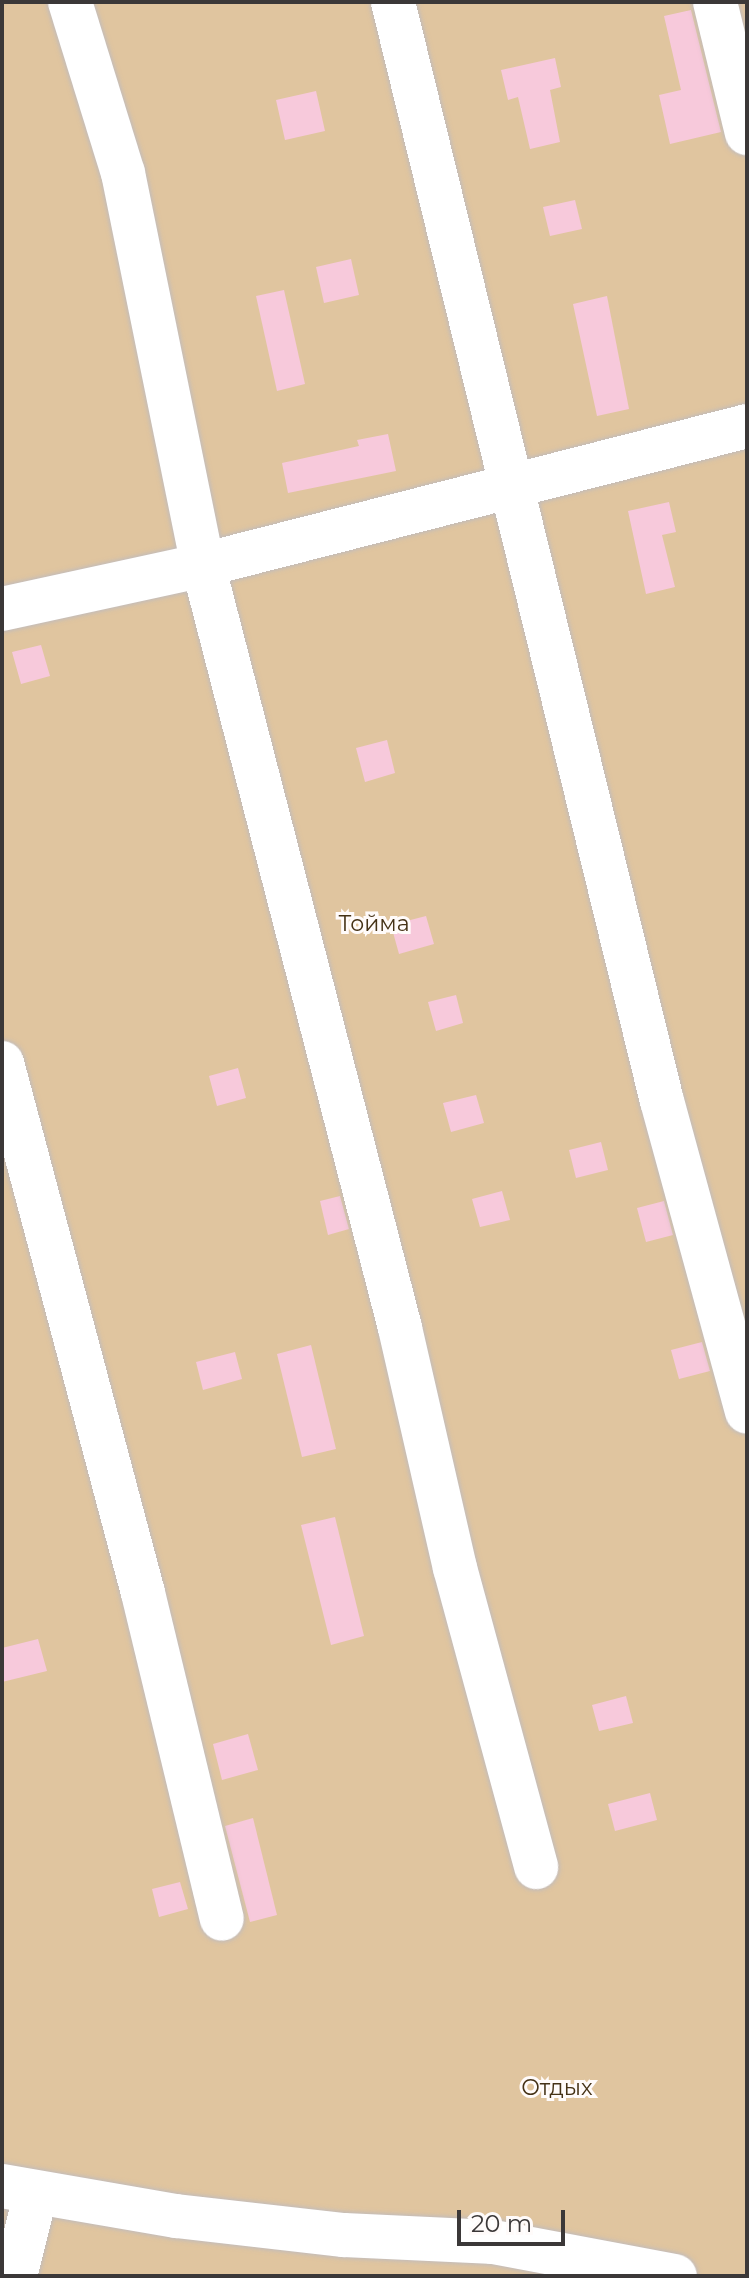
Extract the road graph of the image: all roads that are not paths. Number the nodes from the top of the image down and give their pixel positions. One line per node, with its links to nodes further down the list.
1 (70, 2): 7 (lane)
2 (393, 2): 6 (lane)
3 (715, 2): 4 (lane)
4 (747, 133)
5 (747, 426): 6 (lane)
6 (511, 483): 7 (lane); 10 (lane)
7 (203, 565): 8 (lane); 11 (lane)
8 (2, 609)
9 (2, 1063): 12 (lane)
10 (747, 1412)
11 (536, 1867)
12 (222, 1919)
13 (19, 2190): 14 (lane); 15 (lane)
14 (15, 2276)
15 (675, 2276)

